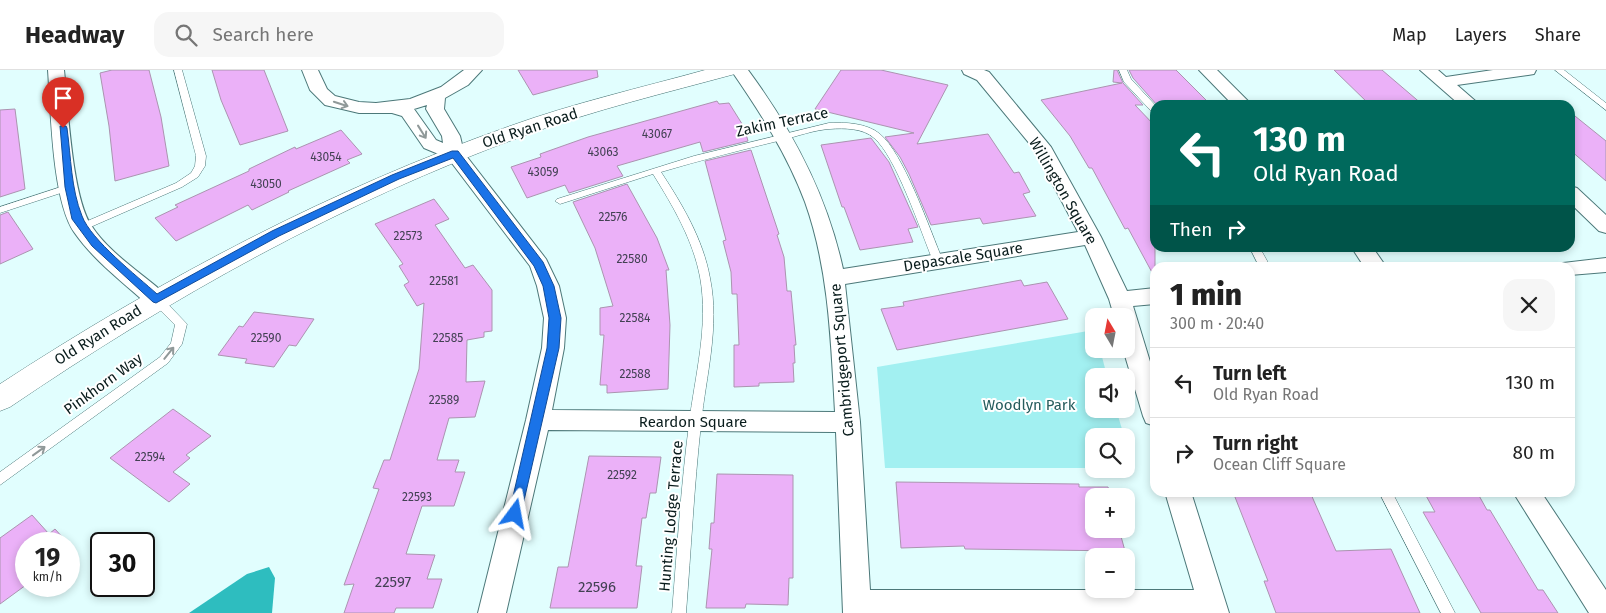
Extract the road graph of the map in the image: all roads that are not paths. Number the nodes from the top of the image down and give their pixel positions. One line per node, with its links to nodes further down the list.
1 (56, 70): 23 (street)
2 (178, 70): 28 (lane)
3 (310, 70): 18 (street, one-way to 18)
4 (474, 70): 14 (street)
5 (728, 70): 21 (street, Old Ryan Road)
6 (739, 70): 20 (street, Cambridgeport Square)
7 (1123, 70): 17 (lane)
8 (1207, 70): 15 (street)
9 (1428, 70): 13 (street)
10 (1528, 70): 13 (street)
11 (1559, 70): 19 (lane)
12 (979, 72): 29 (street, Willington Square)
13 (1444, 82): 16 (street)
14 (437, 96): 18 (street); 21 (street)
15 (1238, 100)
16 (1465, 100)
17 (1150, 105)
18 (391, 107): 21 (street, one-way to 21)
19 (1606, 107)
20 (784, 136): 22 (lane, Zakim Terrace); 30 (lane, Zakim Terrace); 33 (street, Cambridgeport Square)
21 (455, 154): 35 (street, Old Ryan Road); 40 (street)
22 (655, 170): 25 (lane, Zakim Terrace); 41 (lane)
23 (70, 187): 26 (lane); 28 (street)
24 (1575, 197): 27 (street)
25 (560, 201)
26 (0, 210)
27 (1606, 226)
28 (82, 227): 35 (street)
29 (1092, 238): 30 (street, Depascale Square); 36 (street, Willington Square)
30 (938, 261): 33 (street, Depascale Square)
31 (1606, 266): 32 (street)
32 (1575, 268)
33 (835, 278): 42 (street, Cambridgeport Square)
34 (1150, 298): 36 (street)
35 (156, 299): 38 (street, Old Ryan Road); 43 (lane, Pinkhorn Way, one-way to 35)
36 (1122, 308)
37 (1135, 350): 39 (street)
38 (0, 398)
39 (1150, 400)
40 (538, 420): 41 (street, Reardon Square); 50 (street)
41 (695, 422): 42 (street, Reardon Square); 51 (lane, Hunting Lodge Terrace)
42 (848, 422): 47 (street, Cambridgeport Square)
43 (0, 479)
44 (1180, 497): 49 (street)
45 (1388, 497): 52 (lane)
46 (1529, 497): 53 (street)
47 (857, 608): 48 (street)
48 (1030, 608): 49 (street)
49 (1214, 608)
50 (492, 613)
51 (679, 613)
52 (1448, 613)
53 (1605, 613)

